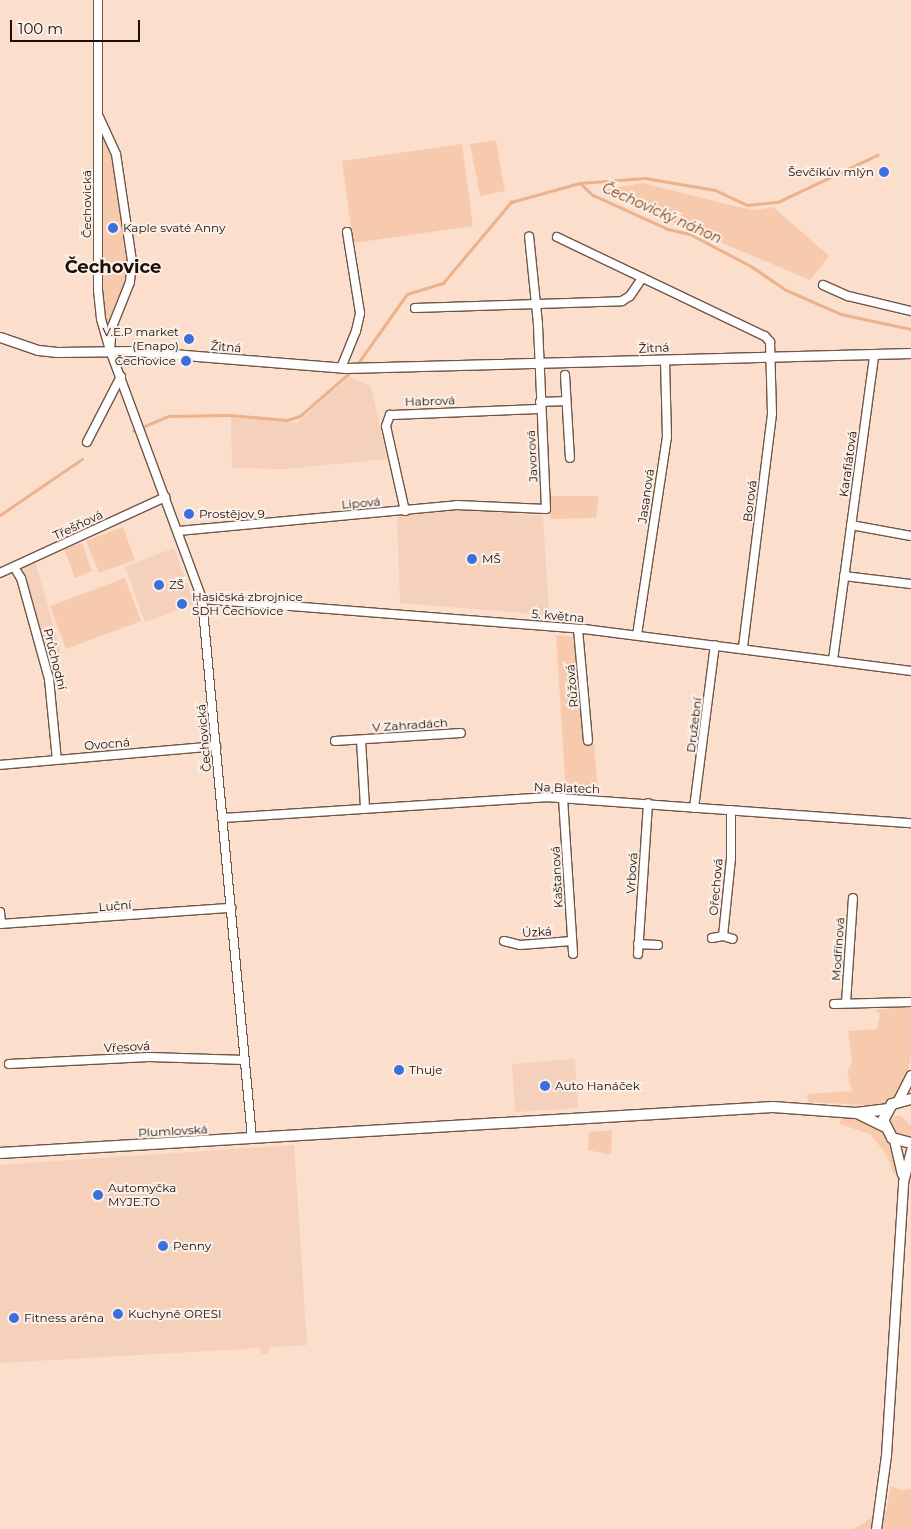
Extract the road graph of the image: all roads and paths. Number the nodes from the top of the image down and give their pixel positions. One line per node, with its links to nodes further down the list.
1 (98, 0): 2 (street, Čechovická)
2 (99, 117): 12 (street, Čechovická); 12 (street, Čechovická)
3 (347, 232): 18 (street)
4 (529, 236): 8 (street)
5 (557, 237): 6 (street)
6 (642, 278): 8 (street); 15 (street)
7 (823, 286): 10 (street)
8 (536, 304): 9 (street); 17 (street)
9 (415, 308)
10 (911, 311)
11 (0, 336): 12 (street, Žitná)
12 (110, 350): 18 (street, Žitná); 20 (street, Čechovická)
13 (911, 354): 14 (street, Žitná)
14 (874, 355): 15 (street, Žitná); 28 (street, Karafiátová)
15 (771, 357): 16 (street, Žitná); 39 (street, Borová)
16 (665, 360): 17 (street, Žitná); 37 (street, Jasanová)
17 (538, 364): 18 (street, Žitná); 22 (street, Javorová)
18 (343, 368)
19 (565, 375): 21 (street)
20 (121, 376): 23 (street); 25 (street, Čechovická)
21 (566, 401): 22 (street); 24 (street)
22 (540, 406): 26 (street, Javorová); 27 (street, Habrová)
23 (87, 442)
24 (570, 458)
25 (165, 497): 29 (street, Čechovická); 31 (street, Třešňová)
26 (546, 509): 27 (street, Lipová)
27 (405, 511): 29 (street, Lipová)
28 (851, 525): 30 (street); 33 (street, Karafiátová)
29 (178, 531): 35 (street, Čechovická)
30 (911, 536)
31 (14, 567): 32 (street, Třešňová); 47 (street, Průchodní)
32 (0, 573)
33 (844, 576): 34 (street); 40 (street, Karafiátová)
34 (911, 584)
35 (202, 599): 36 (street, 5. května); 46 (street, Čechovická)
36 (578, 629): 37 (street, 5. května); 45 (street, Růžová)
37 (637, 635): 38 (street, 5. května)
38 (715, 644): 39 (street, 5. května); 52 (street, Družební)
39 (743, 648): 40 (street, 5. května)
40 (833, 660): 41 (street, 5. května)
41 (911, 671)
42 (461, 733): 43 (street, V Zahradách)
43 (361, 740): 44 (street, V Zahradách); 51 (street, V Zahradách)
44 (335, 741)
45 (588, 741)
46 (216, 746): 47 (street, Ovocná); 54 (street, Čechovická)
47 (57, 760): 48 (street, Ovocná)
48 (0, 765)
49 (563, 798): 50 (street, Na Blatech); 51 (street, Na Blatech); 64 (street, Kaštanová)
50 (648, 803): 52 (street, Na Blatech); 65 (street, Vrbová)
51 (365, 807): 54 (street, Na Blatech)
52 (694, 808): 53 (street, Na Blatech)
53 (731, 810): 55 (street, Na Blatech); 60 (street, Ořechová)
54 (223, 818): 57 (street, Čechovická)
55 (911, 823)
56 (853, 898): 69 (street, Modřínová)
57 (231, 908): 59 (street, Luční); 72 (street, Čechovická)
58 (0, 912): 59 (street)
59 (0, 924)
60 (723, 936): 61 (street); 62 (street)
61 (712, 938)
62 (733, 938)
63 (504, 941): 64 (street, Úzká)
64 (572, 941): 67 (street, Kaštanová)
65 (638, 944): 66 (street); 68 (street, Vrbová)
66 (658, 944)
67 (573, 954)
68 (638, 954)
69 (846, 1002): 70 (street); 71 (street)
70 (911, 1002)
71 (834, 1004)
72 (245, 1060): 73 (street, Vřesová); 80 (street, Čechovická)
73 (9, 1064)
74 (911, 1075): 76 (street)
75 (911, 1099): 76 (main road)
76 (898, 1100): 77 (main road)
77 (887, 1109): 78 (main road); 79 (main road)
78 (856, 1113): 79 (main road); 80 (main road, Plumlovská)
79 (884, 1126): 81 (main road)
80 (252, 1138): 84 (main road, Plumlovská)
81 (894, 1140): 82 (main road); 85 (street)
82 (911, 1143)
83 (911, 1150): 85 (street)
84 (2, 1153)
85 (903, 1182): 86 (street)
86 (876, 1529)

